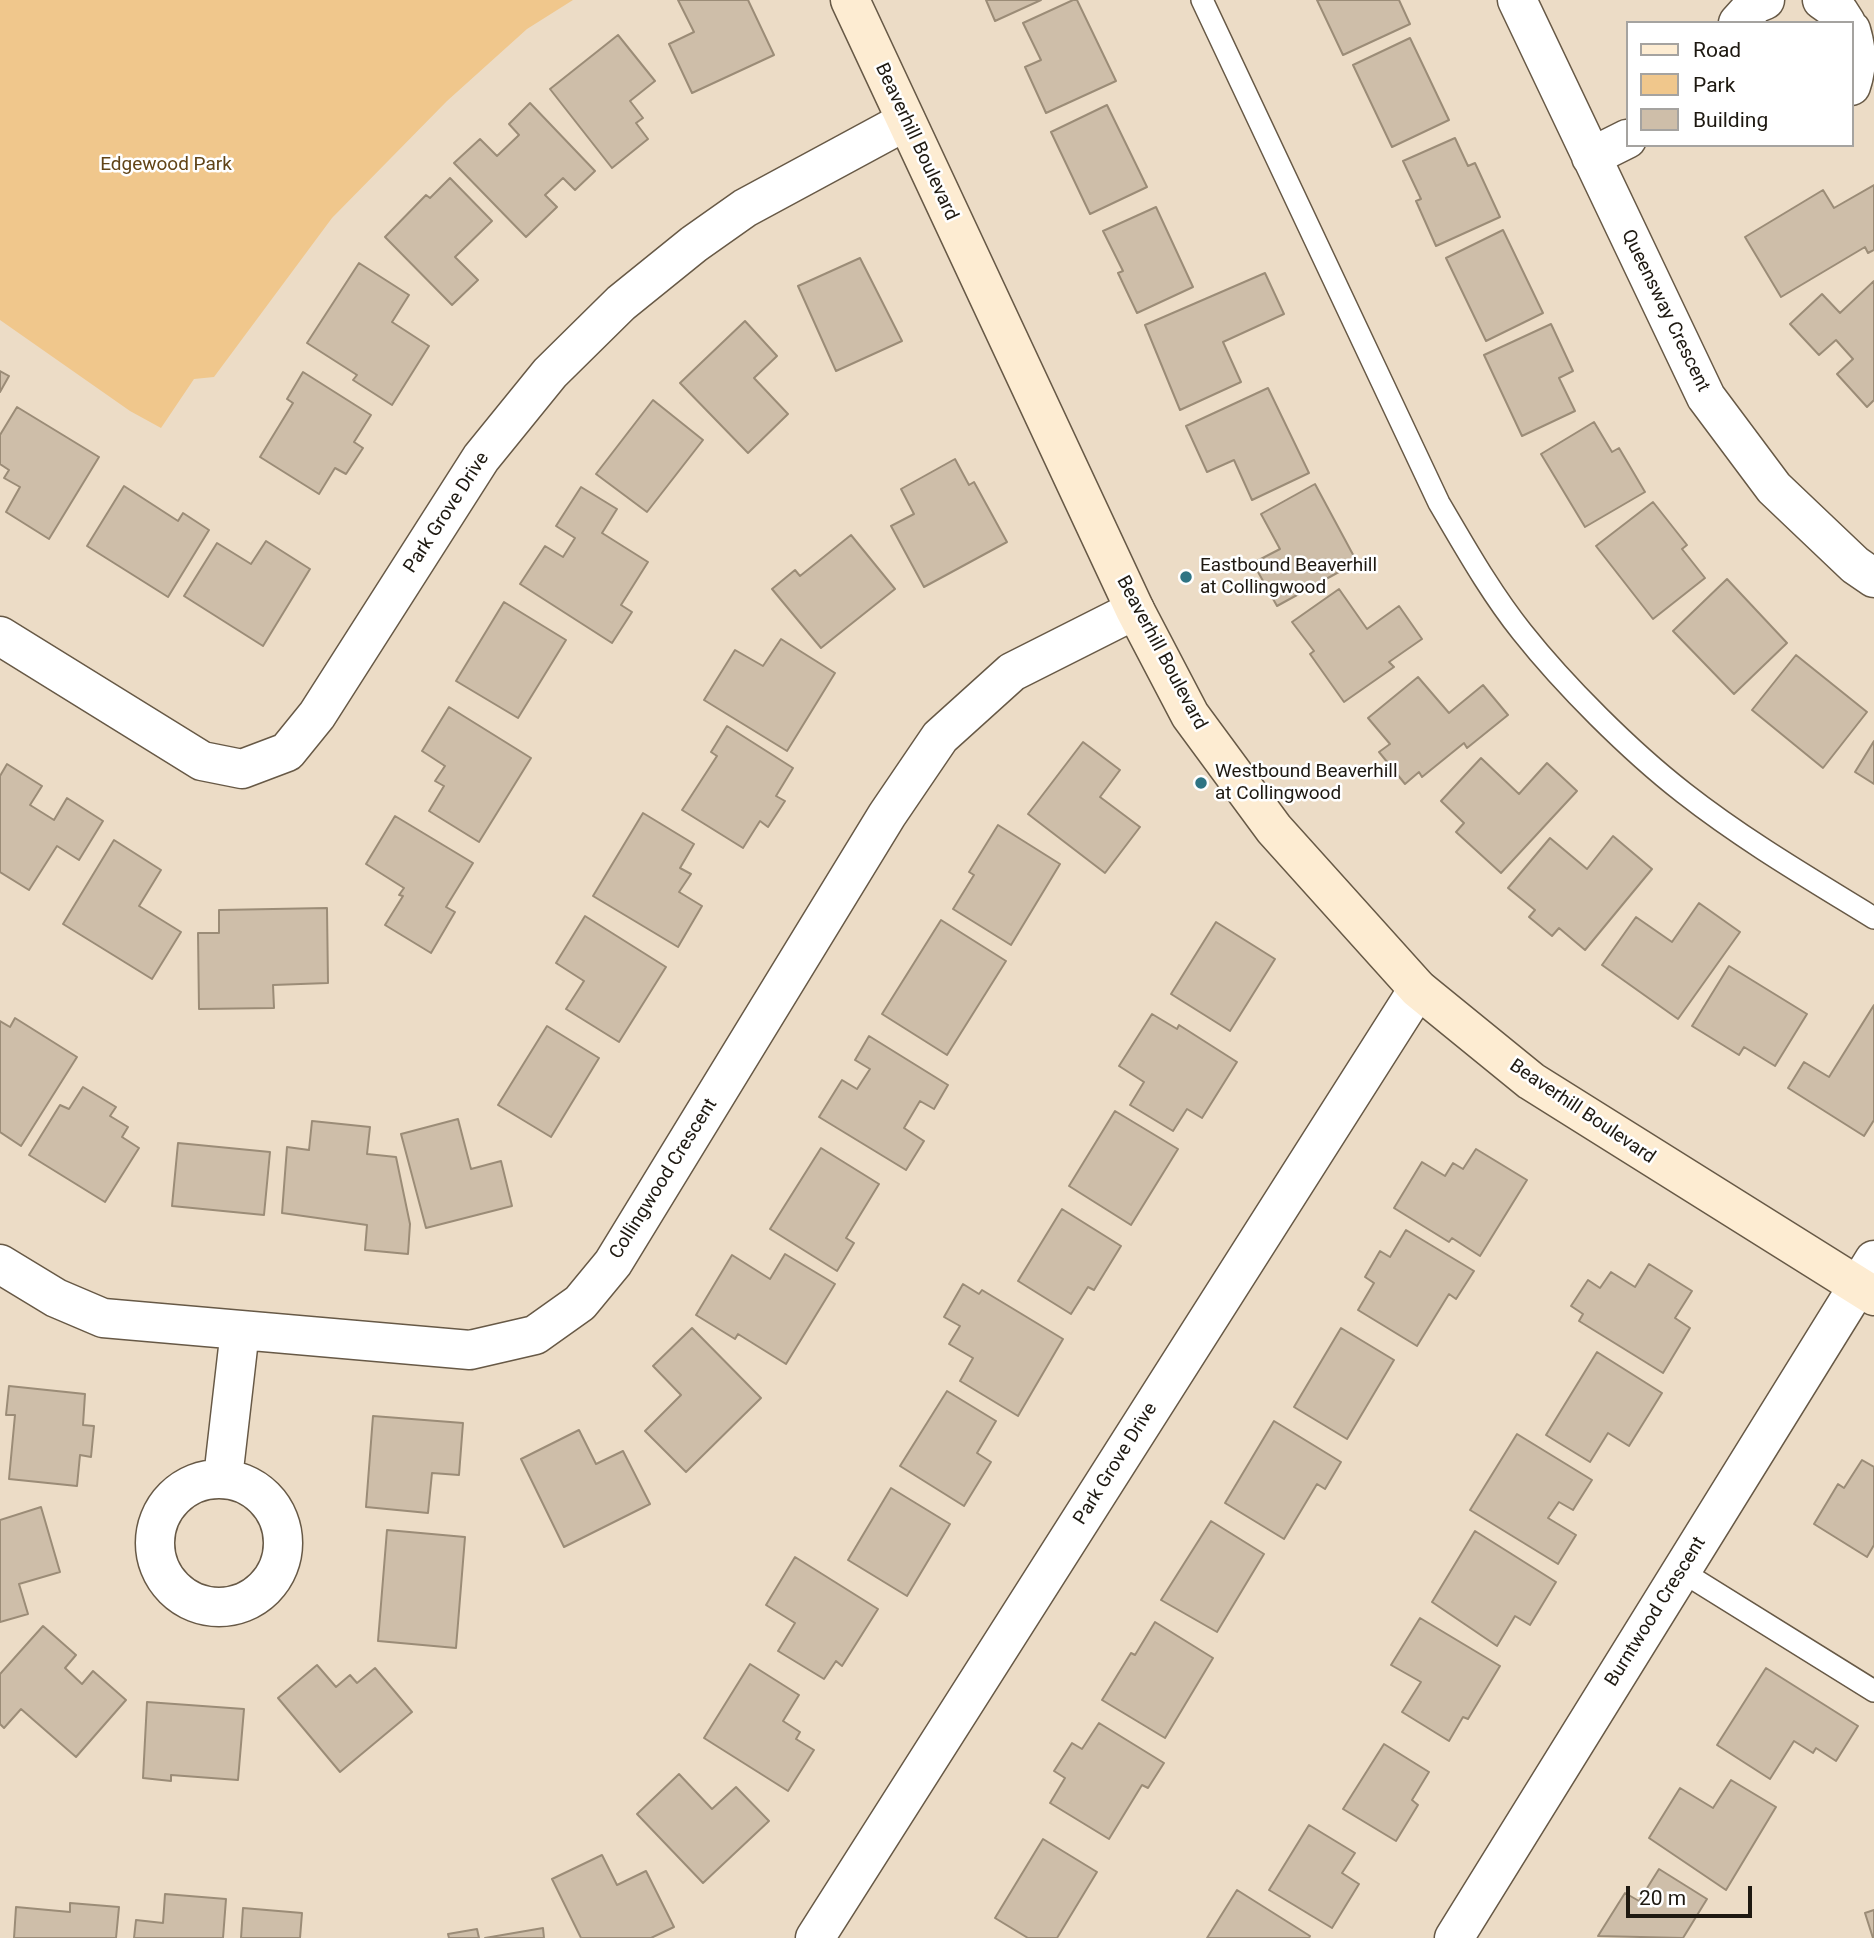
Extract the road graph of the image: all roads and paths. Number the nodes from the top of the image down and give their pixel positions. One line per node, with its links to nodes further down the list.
1 (850, 0): 10 (street, Beaverhill Boulevard)
2 (1202, 0): 16 (lane)
3 (1517, 0): 12 (street, Queensway Crescent)
4 (1765, 0): 6 (street)
5 (1822, 0): 7 (street)
6 (1740, 21)
7 (1845, 21)
8 (1853, 37): 9 (street)
9 (1853, 81)
10 (906, 121): 14 (street, Beaverhill Boulevard); 15 (street, Park Grove Drive)
11 (1626, 140): 12 (street)
12 (1591, 157): 13 (street, Queensway Crescent)
13 (1874, 578)
14 (1135, 610): 17 (street, Beaverhill Boulevard); 20 (street, Collingwood Crescent)
15 (0, 636)
16 (1874, 918)
17 (1418, 989): 19 (street, Beaverhill Boulevard); 24 (street, Park Grove Drive)
18 (0, 1264): 20 (street, Collingwood Crescent)
19 (1868, 1281): 22 (street, Burntwood Crescent)
20 (240, 1330): 21 (street)
21 (223, 1478)
22 (1681, 1571): 23 (lane); 25 (street, Burntwood Crescent)
23 (1874, 1691)
24 (815, 1938)
25 (1454, 1938)

